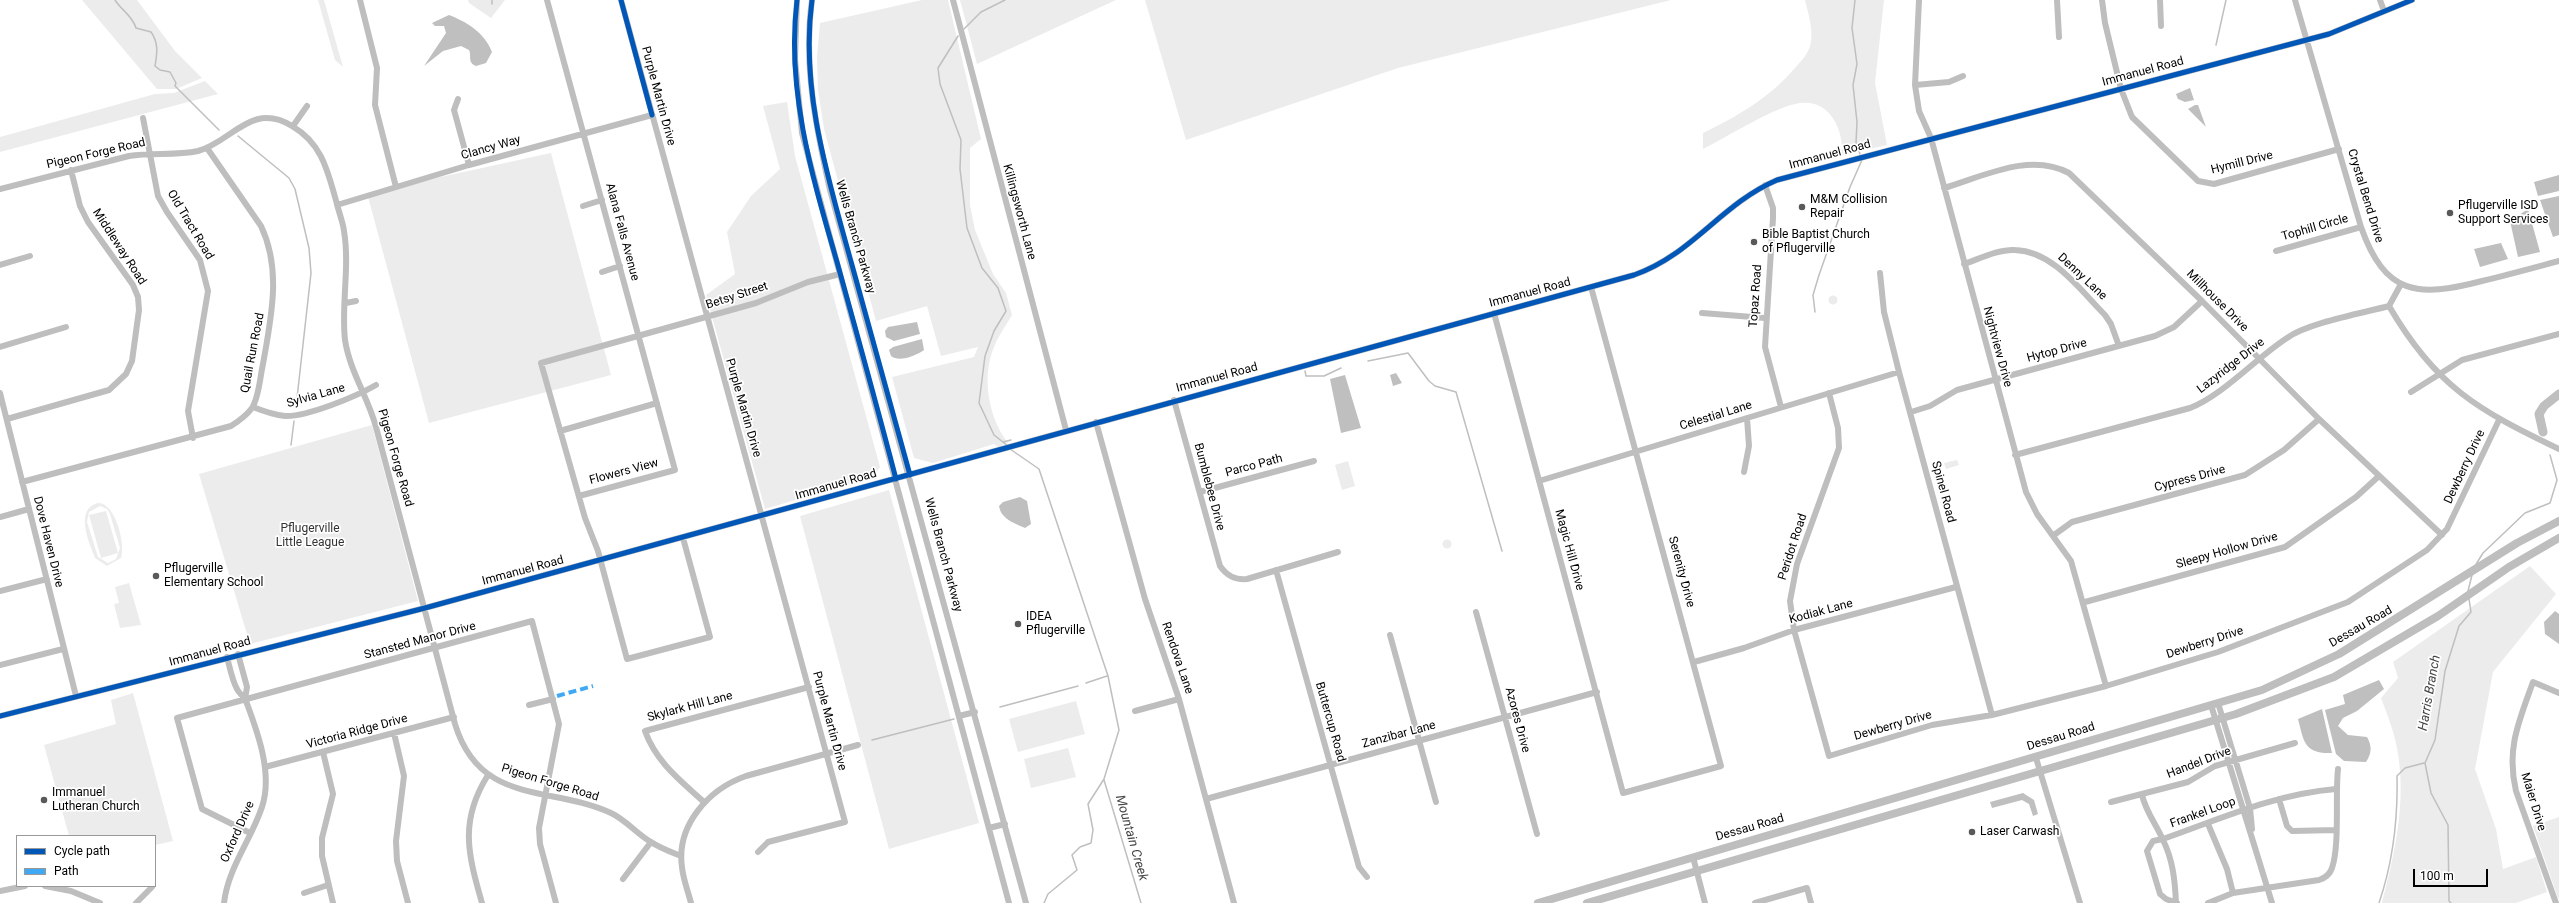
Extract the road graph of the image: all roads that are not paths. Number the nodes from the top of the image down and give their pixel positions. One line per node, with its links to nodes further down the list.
1 (360, 0): 34 (street)
2 (547, 0): 26 (street, Alana Falls Avenue)
3 (621, 0): 23 (street, Purple Martin Drive)
4 (797, 0): 49 (street, Wells Branch Parkway)
5 (812, 0): 93 (street, Wells Branch Parkway)
6 (953, 0): 84 (street, Killingsworth Lane)
7 (1919, 0): 19 (street, Nightview Drive)
8 (2058, 0): 16 (street)
9 (2102, 0): 20 (street, Hymill Drive)
10 (2160, 0): 15 (street)
11 (2294, 0): 17 (street, Crystal Bend Drive)
12 (2380, 0): 14 (street)
13 (2412, 0): 14 (street, Immanuel Road)
14 (2384, 11): 17 (street, Immanuel Road)
15 (2161, 26)
16 (2059, 37)
17 (2306, 41): 20 (street, Immanuel Road); 29 (street, Crystal Bend Drive)
18 (1963, 76): 19 (street)
19 (1914, 86): 27 (street, Nightview Drive)
20 (2121, 89): 27 (street, Immanuel Road); 29 (street, Hymill Drive)
21 (458, 99): 31 (street)
22 (308, 106): 25 (street)
23 (652, 115): 26 (street, Clancy Way); 58 (street, Purple Martin Drive)
24 (143, 118): 30 (street, Old Tract Road)
25 (292, 126): 28 (street, Pigeon Forge Road); 38 (street, Pigeon Forge Road)
26 (584, 133): 31 (street, Clancy Way); 37 (street, Alana Falls Avenue)
27 (1931, 138): 33 (street, Immanuel Road); 35 (street, Nightview Drive)
28 (207, 148): 30 (street, Pigeon Forge Road); 76 (street, Quail Run Road)
29 (2339, 149): 40 (street, Crystal Bend Drive)
30 (149, 152): 32 (street, Pigeon Forge Road); 86 (street, Old Tract Road)
31 (469, 165): 34 (street, Clancy Way)
32 (71, 170): 36 (street, Pigeon Forge Road); 80 (street, Middleway Road)
33 (1765, 185): 51 (street, Immanuel Road); 59 (street, Topaz Road)
34 (396, 187): 38 (street, Clancy Way)
35 (1944, 188): 44 (street, Nightview Drive); 53 (street, Millhouse Drive)
36 (0, 190)
37 (602, 200): 39 (street); 46 (street, Alana Falls Avenue)
38 (337, 205): 54 (street, Pigeon Forge Road)
39 (583, 206)
40 (2361, 227): 41 (street, Tophill Circle); 50 (street, Crystal Bend Drive)
41 (2276, 251)
42 (30, 256): 45 (street)
43 (2559, 261): 50 (street)
44 (1964, 264): 63 (street, Denny Lane); 68 (street, Nightview Drive)
45 (0, 265)
46 (620, 266): 47 (street); 62 (street, Alana Falls Avenue)
47 (602, 272)
48 (1880, 273): 66 (street, Spinel Road)
49 (840, 274): 58 (street, Betsy Street); 95 (street, Wells Branch Parkway)
50 (2401, 284): 55 (street)
51 (1591, 287): 56 (street, Immanuel Road); 88 (street, Serenity Drive)
52 (356, 301): 54 (street)
53 (2202, 301): 63 (street, Hytop Drive); 65 (street, Millhouse Drive)
54 (346, 302): 72 (street, Pigeon Forge Road)
55 (2389, 306): 65 (street, Lazyridge Drive); 67 (street)
56 (1494, 313): 74 (street, Immanuel Road); 96 (street, Magic Hill Drive)
57 (1702, 313): 59 (street)
58 (707, 318): 62 (street, Betsy Street); 101 (street, Purple Martin Drive)
59 (1766, 318): 77 (street, Topaz Road)
60 (66, 327): 64 (street)
61 (2559, 334): 67 (street)
62 (639, 335): 75 (street, Alana Falls Avenue); 85 (street, Betsy Street)
63 (2119, 346): 68 (street, Hytop Drive)
64 (0, 347)
65 (2258, 358): 81 (street, Millhouse Drive); 89 (street, Lazyridge Drive)
66 (1899, 372): 73 (street, Celestial Lane); 78 (street, Spinel Road)
67 (2439, 374): 70 (street); 82 (street)
68 (1994, 380): 78 (street, Hytop Drive); 89 (street, Nightview Drive)
69 (376, 385): 72 (street, Sylvia Lane)
70 (2411, 392)
71 (0, 393): 80 (street, Dove Haven Drive)
72 (362, 393): 76 (street, Sylvia Lane); 115 (street, Pigeon Forge Road)
73 (1829, 393): 77 (street, Celestial Lane); 117 (street, Peridot Road)
74 (1174, 400): 83 (street, Immanuel Road); 98 (street, Bumblebee Drive)
75 (657, 403): 85 (street); 91 (street, Alana Falls Avenue)
76 (253, 407): 86 (street, Quail Run Road)
77 (1782, 407): 79 (street, Celestial Lane)
78 (1911, 412): 112 (street, Spinel Road)
79 (1747, 418): 88 (street, Celestial Lane); 92 (street)
80 (8, 419): 97 (street, Dove Haven Drive)
81 (2319, 419): 94 (street, Millhouse Drive); 104 (street, Cypress Drive)
82 (2499, 420): 87 (street); 105 (street, Dewberry Drive)
83 (1096, 422): 84 (street, Immanuel Road); 132 (street, Rendova Lane)
84 (1066, 430): 93 (street, Immanuel Road)
85 (560, 431): 99 (street)
86 (193, 438): 97 (street, Quail Run Road)
87 (2559, 449)
88 (1636, 452): 96 (street, Celestial Lane); 123 (street, Serenity Drive)
89 (2015, 455): 104 (street, Nightview Drive)
90 (1314, 461): 98 (street, Parco Path)
91 (675, 470): 99 (street, Flowers View)
92 (1744, 472)
93 (910, 475): 95 (street, Immanuel Road); 136 (street, Wells Branch Parkway)
94 (2379, 476): 105 (street, Millhouse Drive); 114 (street, Sleepy Hollow Drive)
95 (896, 479): 101 (street, Immanuel Road); 139 (street, Wells Branch Parkway)
96 (1539, 481): 127 (street, Magic Hill Drive)
97 (22, 482): 100 (street, Dove Haven Drive)
98 (1200, 492): 110 (street, Bumblebee Drive)
99 (579, 496): 109 (street)
100 (28, 509): 102 (street); 111 (street, Dove Haven Drive)
101 (762, 516): 106 (street, Immanuel Road); 126 (street, Purple Martin Drive)
102 (0, 517)
103 (2559, 521): 133 (main road, Dessau Road)
104 (2054, 535): 114 (street, Nightview Drive)
105 (2442, 535): 125 (street, Dewberry Drive)
106 (683, 538): 109 (street, Immanuel Road); 109 (street)
107 (2559, 538): 142 (main road)
108 (1338, 552): 110 (street)
109 (600, 560): 115 (street, Immanuel Road)
110 (1276, 570): 153 (street, Buttercup Road)
111 (46, 579): 113 (street); 119 (street, Dove Haven Drive)
112 (1956, 587): 117 (street, Kodiak Lane); 137 (street, Spinel Road)
113 (0, 591)
114 (2084, 602): 125 (street, Nightview Drive)
115 (425, 608): 120 (street, Pigeon Forge Road); 121 (street, Immanuel Road)
116 (1476, 612): 141 (street, Azores Drive)
117 (1794, 630): 123 (street, Kodiak Lane); 149 (street, Peridot Road)
118 (1390, 635): 144 (street)
119 (63, 649): 124 (street); 129 (street, Dove Haven Drive)
120 (436, 649): 130 (street, Stansted Manor Drive); 131 (street, Stansted Manor Drive); 140 (street, Pigeon Forge Road)
121 (238, 654): 122 (street, Immanuel Road); 130 (street)
122 (227, 657): 129 (street, Immanuel Road); 130 (street)
123 (1694, 662): 159 (street, Serenity Drive)
124 (0, 665)
125 (2106, 686): 137 (street, Dewberry Drive)
126 (809, 687): 148 (street, Purple Martin Drive); 164 (street, Skylark Hill Lane)
127 (1597, 692): 141 (street, Zanzibar Lane); 159 (street, Magic Hill Drive)
128 (2559, 693): 212 (street, Maier Drive)
129 (76, 696): 138 (street, Immanuel Road)
130 (245, 699): 154 (street, Oxford Drive); 173 (street, Stansted Manor Drive)
131 (553, 699): 134 (street); 160 (street, Stansted Manor Drive)
132 (1179, 700): 135 (street); 162 (street, Rendova Lane)
133 (2214, 704): 142 (street); 150 (main road, Dessau Road)
134 (529, 705)
135 (1135, 711)
136 (975, 712): 139 (street); 169 (street, Wells Branch Parkway)
137 (1992, 715): 149 (street, Dewberry Drive)
138 (0, 716)
139 (959, 716): 171 (street, Wells Branch Parkway)
140 (454, 717): 143 (street, Victoria Ridge Drive); 157 (street, Pigeon Forge Road)
141 (1505, 717): 144 (street, Zanzibar Lane); 174 (street, Azores Drive)
142 (2219, 718): 151 (street); 152 (street); 156 (main road)
143 (394, 733): 147 (street, Victoria Ridge Drive); 196 (street)
144 (1419, 741): 153 (street, Zanzibar Lane); 165 (street)
145 (2295, 743): 151 (street, Handel Drive)
146 (858, 745): 148 (street)
147 (323, 752): 154 (street, Victoria Ridge Drive); 184 (street)
148 (827, 755): 164 (street); 178 (street, Purple Martin Drive)
149 (1829, 756)
150 (2036, 758): 156 (street); 180 (main road, Dessau Road)
151 (2235, 760): 152 (street, Handel Drive); 167 (street)
152 (2228, 763): 161 (street, Handel Drive); 168 (street)
153 (1331, 765): 162 (street, Zanzibar Lane); 182 (street, Buttercup Road)
154 (265, 767): 173 (street, Oxford Drive)
155 (2338, 769): 158 (street)
156 (2041, 772): 181 (main road); 208 (street)
157 (488, 775): 160 (street, Pigeon Forge Road); 197 (street)
158 (2336, 789): 163 (street, Frankel Loop); 172 (street)
159 (1623, 793)
160 (544, 795): 177 (street, Pigeon Forge Road); 198 (street, Stansted Manor Drive)
161 (2142, 795): 166 (street, Handel Drive); 176 (street)
162 (1206, 799): 202 (street, Rendova Lane)
163 (2279, 799): 167 (street, Frankel Loop); 172 (street)
164 (704, 802): 179 (street)
165 (1436, 802)
166 (2111, 802)
167 (2250, 808): 168 (street, Frankel Loop); 175 (street)
168 (2242, 810): 170 (street, Frankel Loop); 175 (street)
169 (1005, 824): 171 (street); 201 (street, Wells Branch Parkway)
170 (2208, 824): 176 (street, Frankel Loop); 190 (street)
171 (990, 828): 200 (street, Wells Branch Parkway)
172 (2336, 830): 188 (street)
173 (250, 833): 194 (street, Oxford Drive)
174 (1537, 834)
175 (2253, 836): 188 (street)
176 (2163, 839): 209 (street); 209 (street, Frankel Loop)
177 (651, 842): 179 (street, Pigeon Forge Road); 183 (street)
178 (758, 852)
179 (681, 856): 199 (street)
180 (1693, 857): 181 (street); 203 (main road, Dessau Road)
181 (1696, 872): 204 (main road); 205 (street)
182 (1367, 877)
183 (623, 879)
184 (328, 885): 191 (street); 195 (street)
185 (20, 887): 189 (street)
186 (50, 887): 192 (street)
187 (152, 887): 193 (street)
188 (2268, 887): 190 (street); 211 (street)
189 (0, 891)
190 (2233, 892): 210 (street)
191 (304, 893)
192 (96, 902)
193 (136, 903)
194 (224, 903)
195 (333, 903)
196 (408, 903)
197 (482, 903)
198 (556, 903)
199 (691, 903)
200 (1010, 903)
201 (1026, 903)
202 (1234, 903)
203 (1538, 903)
204 (1587, 903)
205 (1705, 903)
206 (1755, 903): 207 (street)
207 (1811, 903)
208 (2080, 903)
209 (2176, 903)
210 (2208, 903)
211 (2272, 903)
212 (2556, 903)

